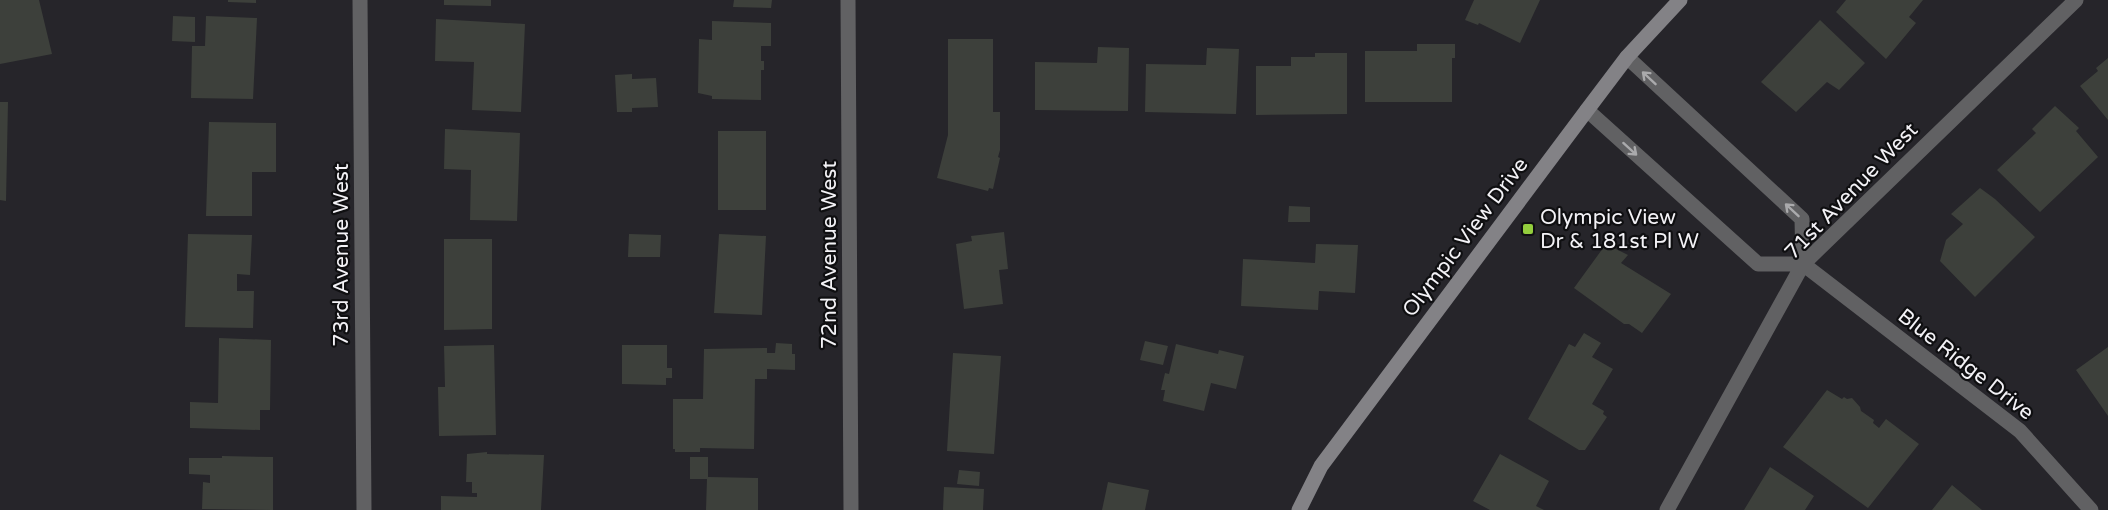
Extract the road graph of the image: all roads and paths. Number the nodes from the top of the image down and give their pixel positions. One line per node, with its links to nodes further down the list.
1 (360, 0): 8 (street, 73rd Avenue West)
2 (848, 0): 9 (street, 72nd Avenue West)
3 (1680, 0): 5 (main road, Olympic View Drive)
4 (2076, 0): 7 (street, 71st Avenue West)
5 (1627, 57): 6 (main road, Olympic View Drive); 7 (street, one-way to 5)
6 (1587, 110): 7 (street, one-way to 7); 10 (main road, Olympic View Drive)
7 (1803, 264): 11 (street, 71st Avenue West); 12 (street, Blue Ridge Drive)
8 (364, 510)
9 (852, 510)
10 (1299, 510)
11 (1667, 510)
12 (2091, 510)

